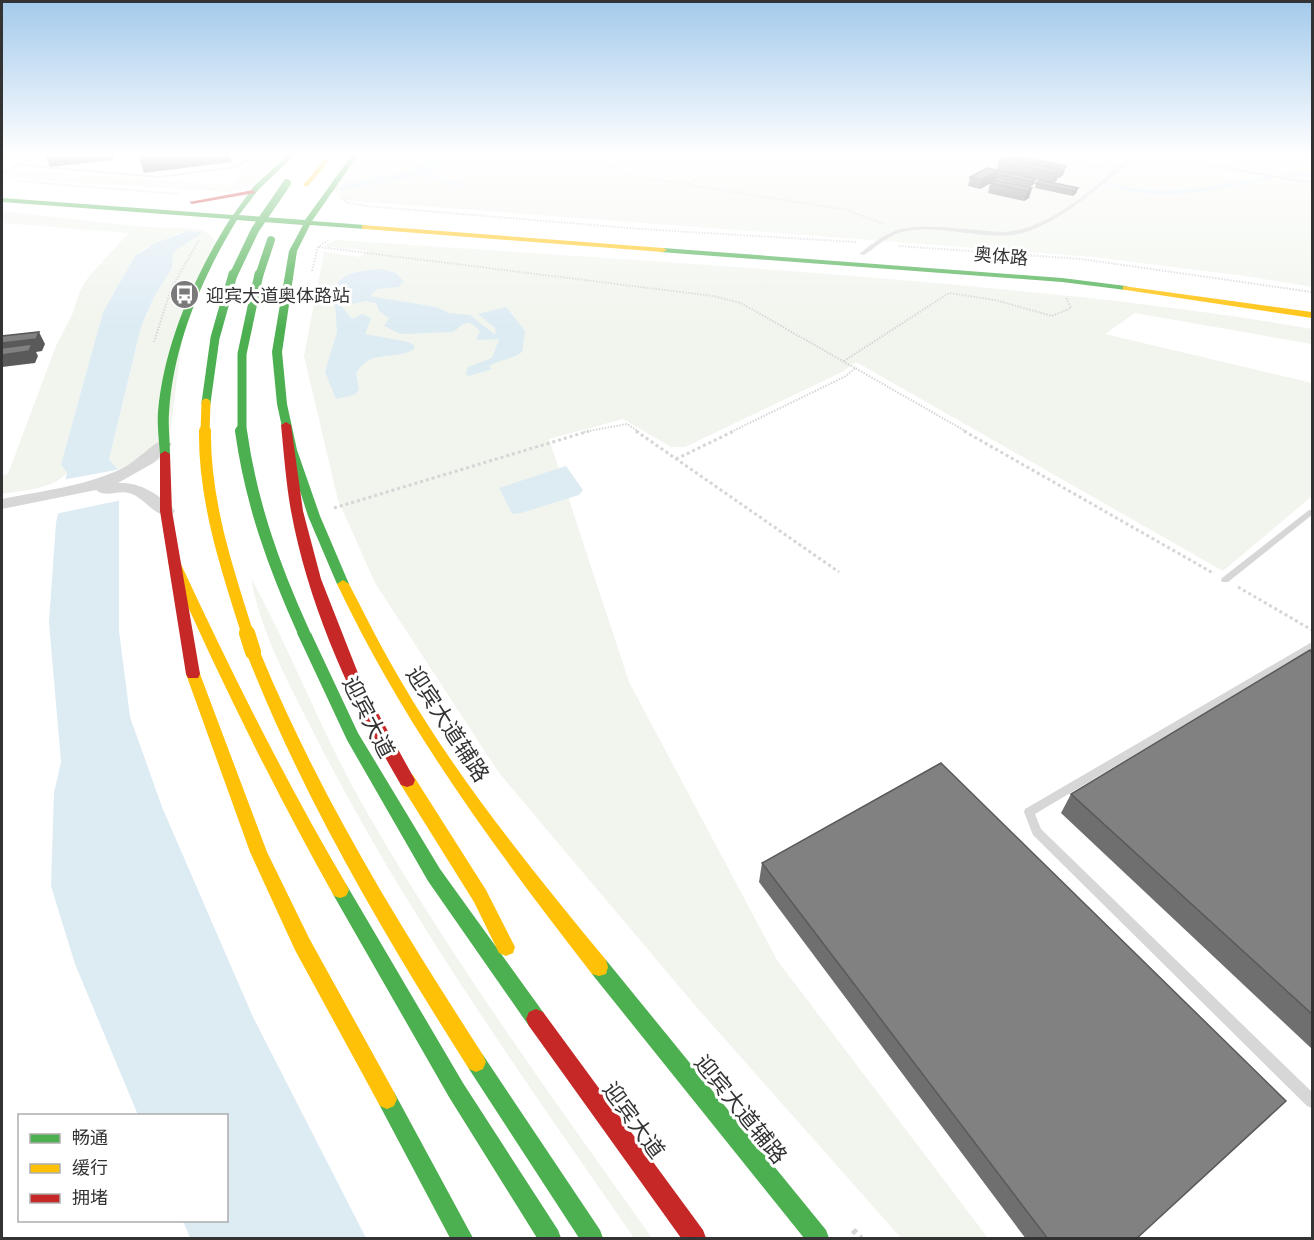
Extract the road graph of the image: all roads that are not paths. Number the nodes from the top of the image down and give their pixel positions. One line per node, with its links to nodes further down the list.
1 (145, 213): 9 (main road)
2 (235, 213): 3 (main road, 奥体路)
3 (239, 213): 8 (main road, 奥体路); 9 (main road)
4 (264, 213): 28 (main road, bridge)
5 (288, 213): 24 (main road, 迎宾大道, bridge)
6 (315, 213): 8 (main road, 迎宾大道辅路)
7 (1060, 213): 10 (lane)
8 (311, 218): 10 (main road, 奥体路); 14 (main road, 奥体路); 15 (main road, 迎宾大道辅路)
9 (222, 241): 16 (main road)
10 (862, 254): 11 (main road, 奥体路)
11 (1152, 277)
12 (1265, 294): 13 (main road)
13 (1312, 302)
14 (1312, 315)
15 (286, 424): 24 (main road); 30 (main road, 迎宾大道辅路)
16 (164, 444): 17 (street); 19 (main road)
17 (2, 504)
18 (2, 511): 19 (street)
19 (166, 511): 21 (main road)
20 (1312, 512): 22 (lane)
21 (174, 562): 26 (main road); 27 (main road)
22 (1225, 580)
23 (1312, 645): 25 (lane)
24 (568, 1065): 29 (main road, 迎宾大道)
25 (1312, 1101)
26 (462, 1239)
27 (550, 1239)
28 (592, 1239)
29 (695, 1239)
30 (818, 1239)

